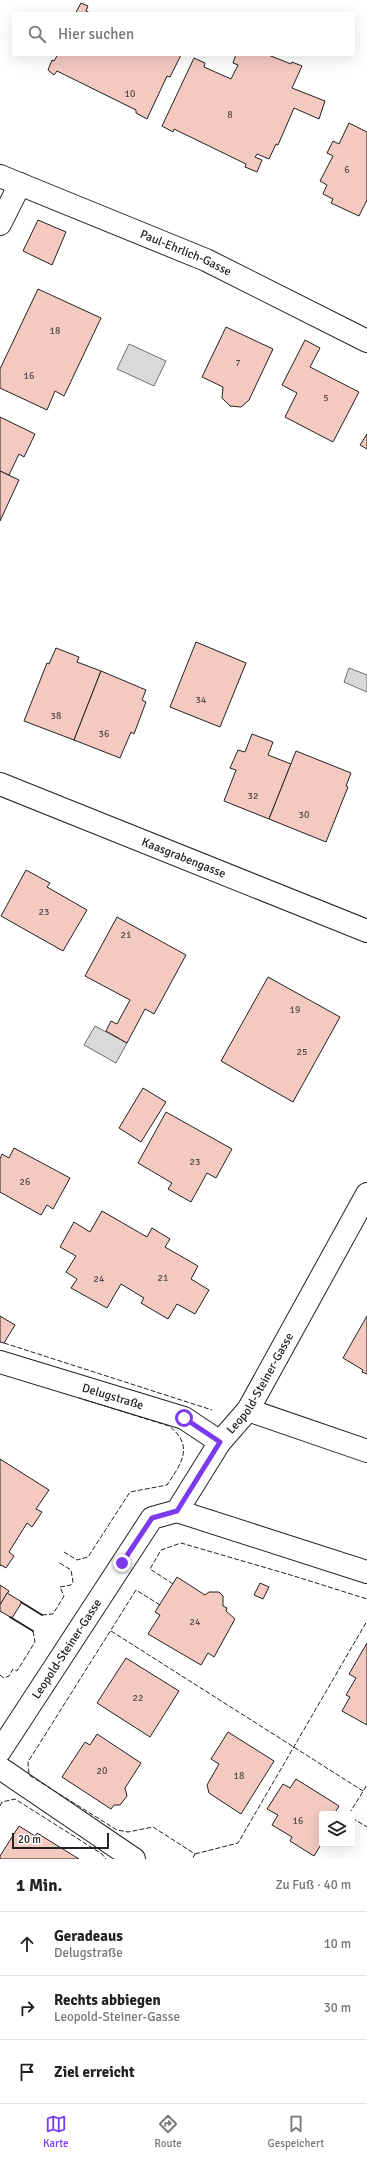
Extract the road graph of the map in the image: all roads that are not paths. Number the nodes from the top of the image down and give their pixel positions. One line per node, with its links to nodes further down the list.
1 (10, 180): 2 (street); 3 (street, Paul-Ehrlich-Gasse)
2 (0, 224)
3 (367, 341)
4 (0, 784): 5 (street, Kaasgrabengasse)
5 (367, 931)
6 (367, 1194): 8 (street, Leopold-Steiner-Gasse)
7 (0, 1362): 9 (street, Delugstraße)
8 (248, 1410): 9 (street, Leopold-Steiner-Gasse); 10 (street)
9 (220, 1442): 11 (street, Leopold-Steiner-Gasse)
10 (367, 1451)
11 (177, 1511): 12 (street); 13 (street, Leopold-Steiner-Gasse)
12 (367, 1572)
13 (0, 1751)
14 (0, 1768): 15 (street)
15 (134, 1859)

